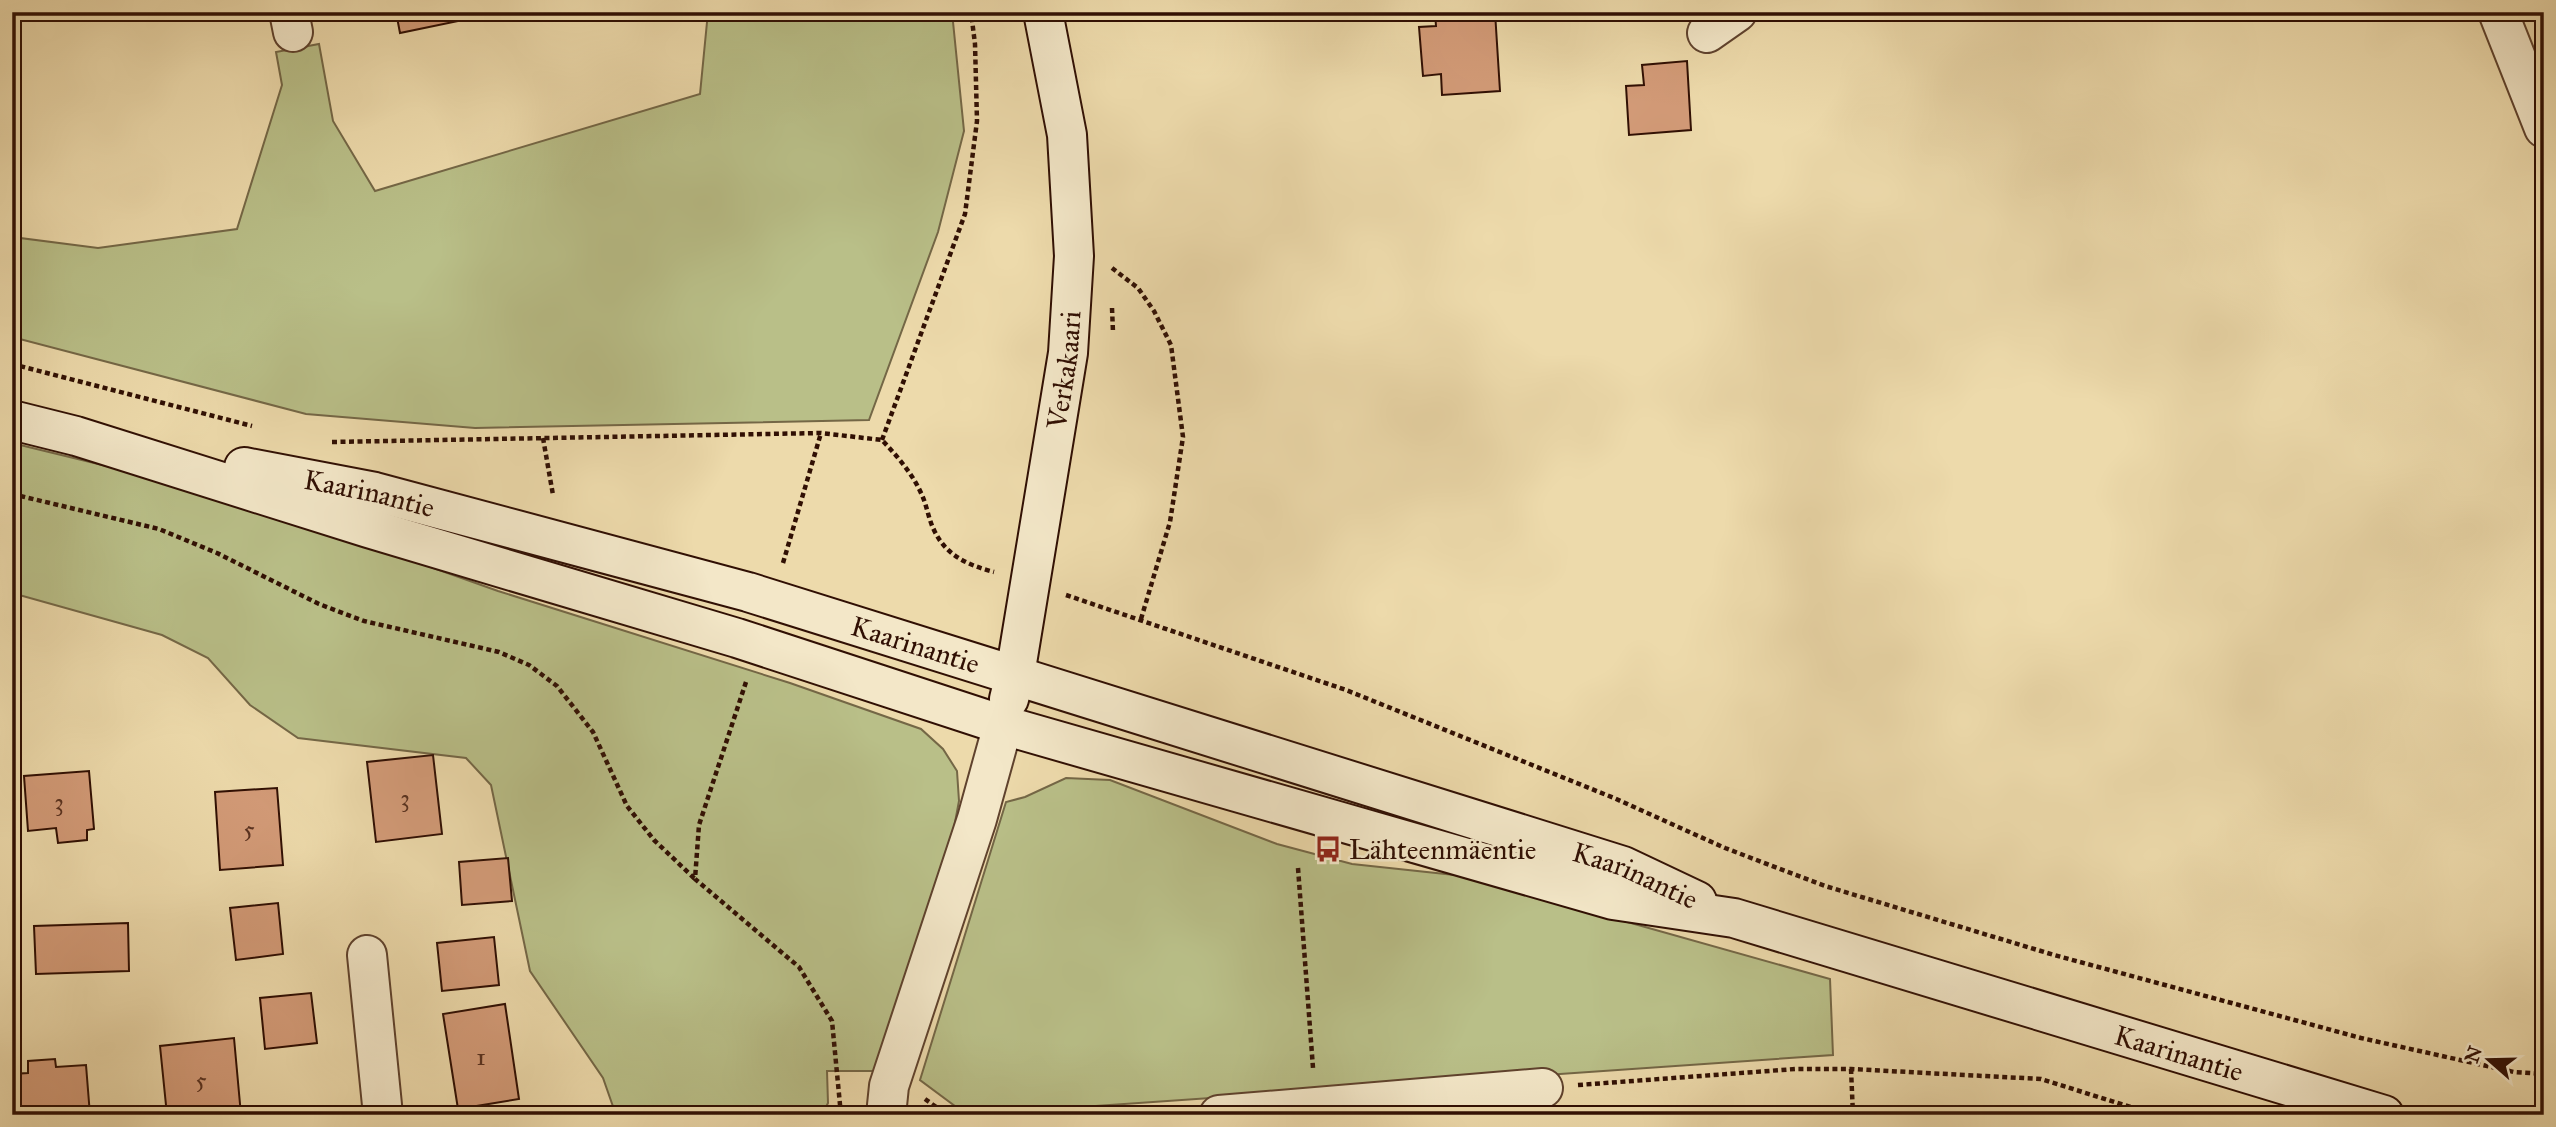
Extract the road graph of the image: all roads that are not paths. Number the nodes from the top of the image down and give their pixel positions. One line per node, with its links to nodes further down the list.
1 (1043, 12): 6 (main road, Verkakaari)
2 (2498, 12): 3 (main road)
3 (2544, 128)
4 (12, 420): 5 (main road, Kaarinantie)
5 (76, 436): 6 (main road, Kaarinantie); 7 (main road, Kaarinantie)
6 (1015, 675): 7 (main road, Verkakaari); 8 (main road, Kaarinantie)
7 (1003, 725): 8 (main road, Kaarinantie); 12 (main road)
8 (1734, 918): 14 (main road, Kaarinantie)
9 (367, 955): 11 (main road)
10 (1543, 1088): 13 (main road)
11 (383, 1115)
12 (886, 1115)
13 (1219, 1115)
14 (2384, 1115)

